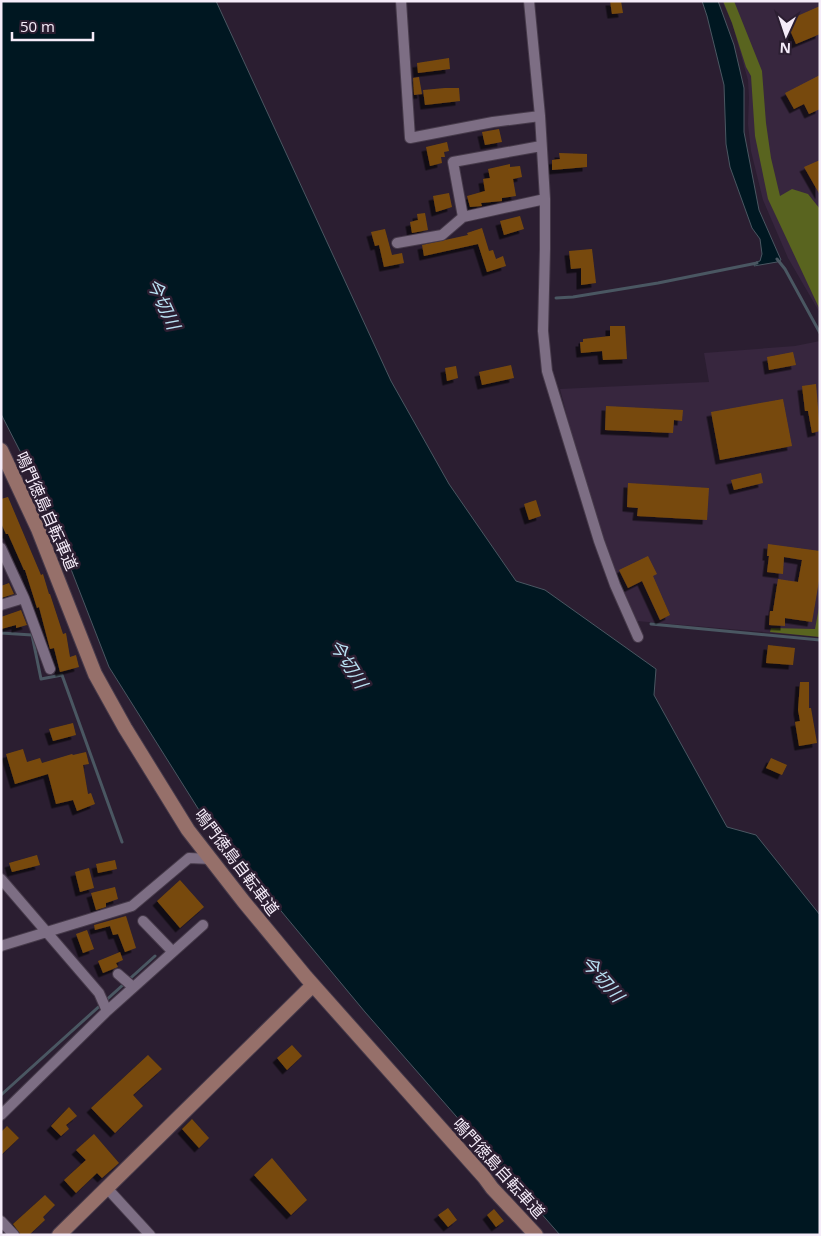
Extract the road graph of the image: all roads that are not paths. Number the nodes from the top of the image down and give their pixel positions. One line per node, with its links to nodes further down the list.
1 (400, 1): 3 (street)
2 (529, 1): 3 (street)
3 (540, 116): 4 (street)
4 (541, 146): 5 (street); 6 (street)
5 (545, 199): 6 (street); 12 (street)
6 (463, 216): 7 (street)
7 (397, 243)
8 (1, 450): 14 (main road, 鳴門徳島自転車道)
9 (1, 548): 10 (street)
10 (24, 598): 11 (street); 13 (street)
11 (1, 605)
12 (638, 637)
13 (50, 669)
14 (211, 859): 18 (street); 22 (main road, 鳴門徳島自転車道)
15 (1, 879): 18 (street)
16 (143, 921): 20 (street)
17 (203, 924): 20 (street)
18 (46, 933): 19 (street); 24 (street)
19 (1, 946)
20 (173, 952): 23 (street)
21 (118, 974): 23 (street)
22 (313, 985): 26 (main road); 31 (main road, 鳴門徳島自転車道)
23 (133, 987): 24 (street)
24 (107, 1010): 25 (street)
25 (1, 1115)
26 (106, 1187): 29 (main road); 30 (street)
27 (1, 1221): 28 (street)
28 (14, 1235)
29 (59, 1235)
30 (150, 1235)
31 (536, 1235)

